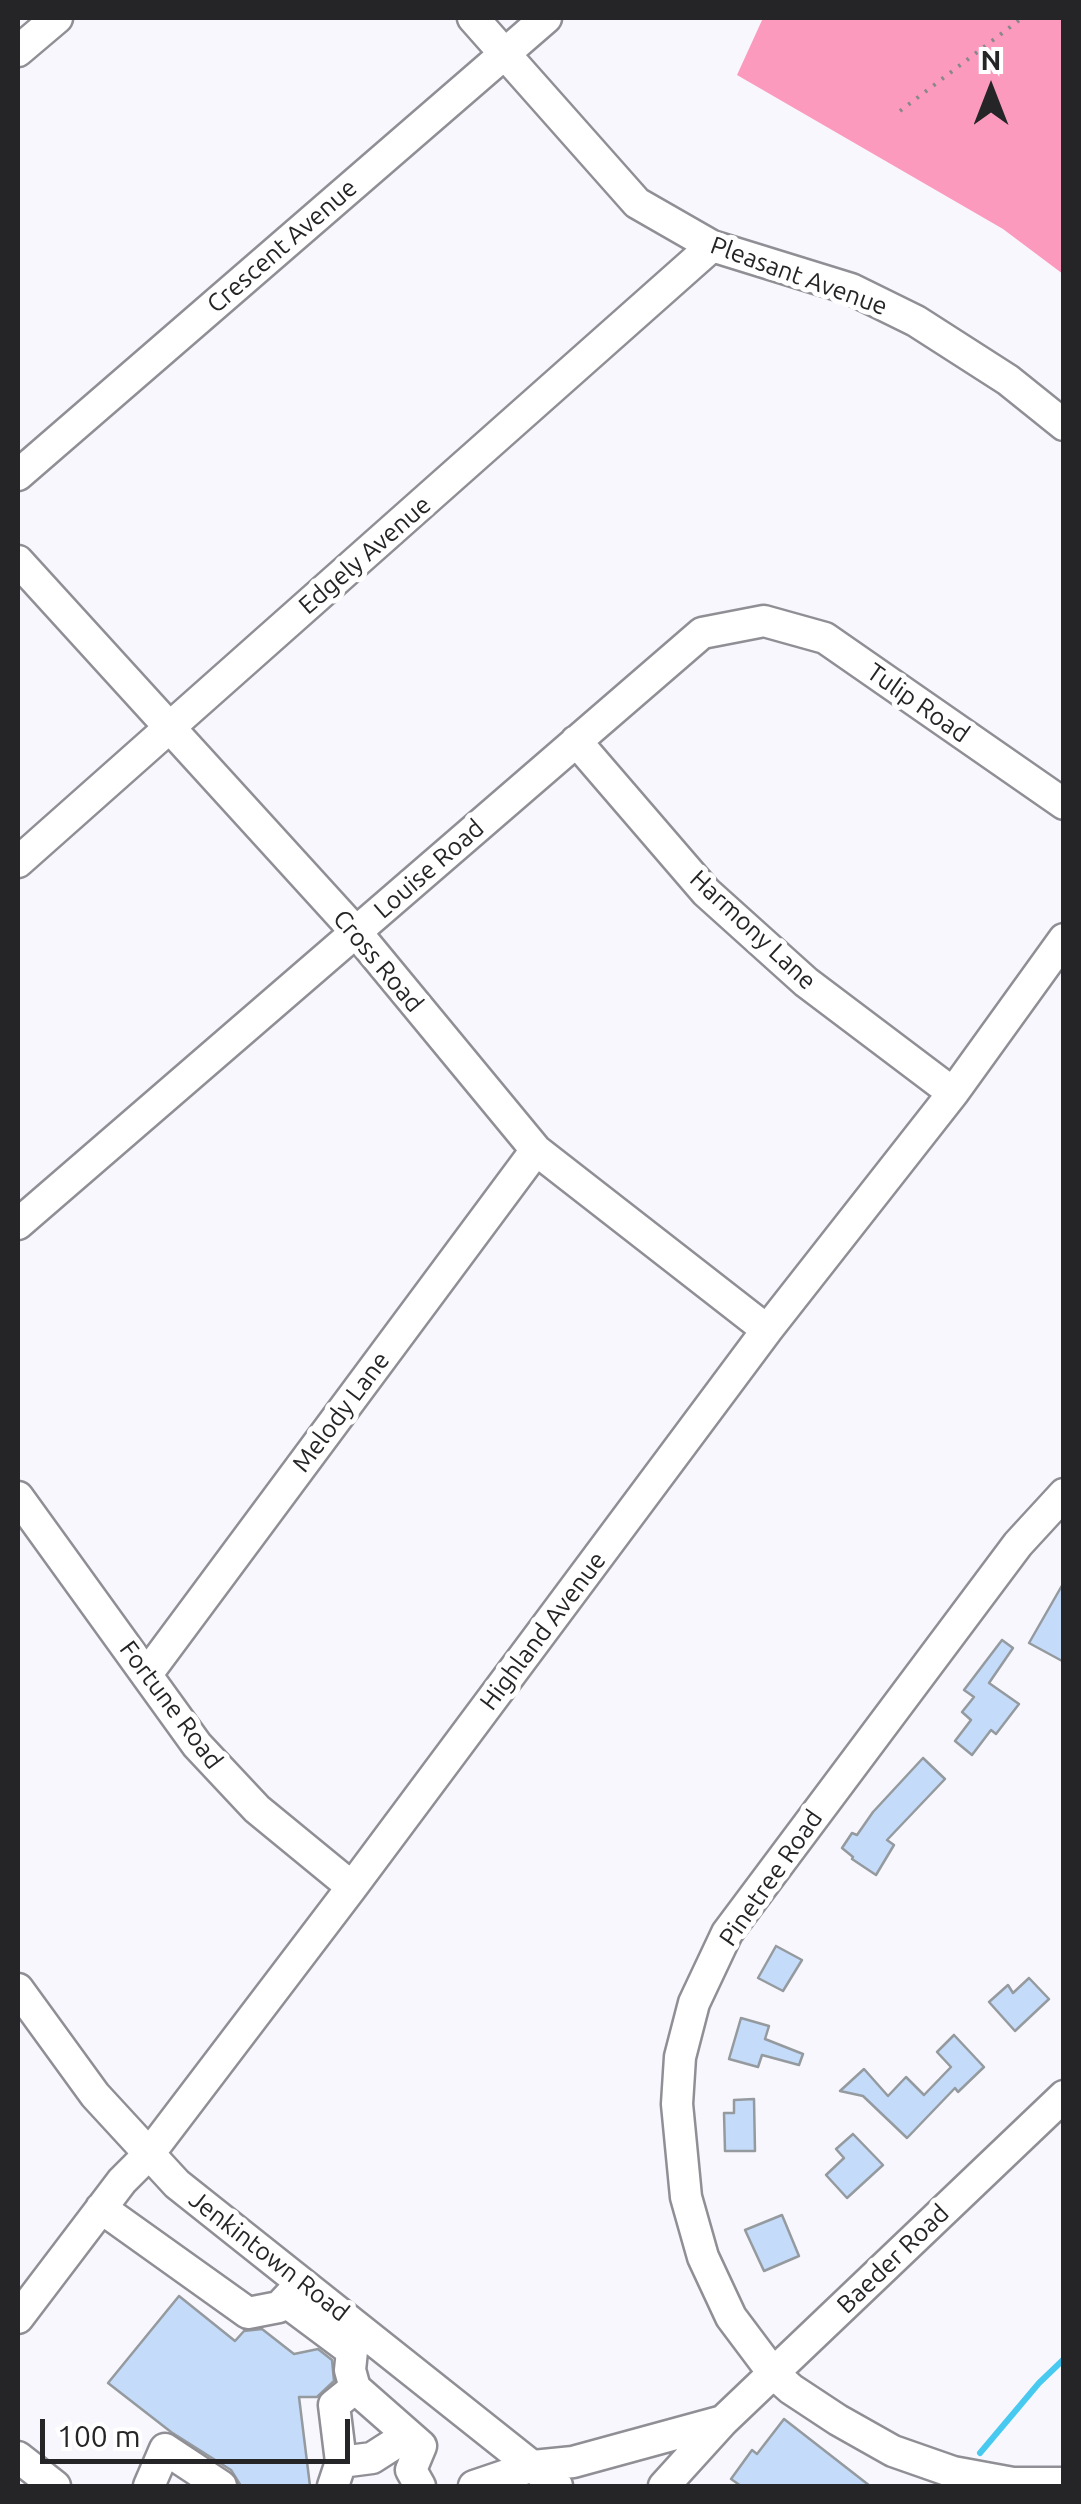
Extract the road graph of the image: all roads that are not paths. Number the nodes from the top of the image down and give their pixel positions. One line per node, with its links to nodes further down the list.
1 (57, 18): 4 (street)
2 (473, 18): 5 (street, Pleasant Avenue)
3 (546, 18): 5 (street, Crescent Avenue)
4 (18, 51)
5 (505, 54): 6 (street, Pleasant Avenue); 8 (street, Crescent Avenue)
6 (712, 246): 7 (street, Pleasant Avenue); 11 (street, Edgely Avenue)
7 (1064, 424)
8 (18, 474)
9 (18, 561): 11 (street, Cross Road)
10 (764, 621): 12 (street, Louise Road); 13 (street, Tulip Road)
11 (168, 729): 14 (street, Edgely Avenue); 15 (street, Cross Road)
12 (576, 741): 15 (street, Louise Road); 17 (street, Harmony Lane)
13 (1064, 804)
14 (18, 862)
15 (356, 932): 18 (street, Cross Road); 19 (street, Louise Road)
16 (1064, 940): 17 (street, Highland Avenue)
17 (953, 1094): 20 (street, Highland Avenue)
18 (536, 1150): 20 (street, Cross Road); 23 (street, Melody Lane)
19 (18, 1224)
20 (768, 1330): 24 (street, Highland Avenue)
21 (1064, 1494): 32 (street, Pinetree Road)
22 (18, 1497): 23 (street, Fortune Road)
23 (147, 1674): 24 (street, Fortune Road)
24 (352, 1888): 27 (street, Highland Avenue)
25 (18, 1989): 27 (street, Jenkintown Road)
26 (1064, 2096): 32 (street, Baeder Road)
27 (149, 2154): 28 (street, Highland Avenue); 29 (street, Jenkintown Road)
28 (101, 2208): 29 (street); 30 (street, Highland Avenue)
29 (293, 2292): 31 (street, Jenkintown Road)
30 (18, 2318)
31 (359, 2342): 33 (street); 37 (street, Jenkintown Road)
32 (773, 2373): 34 (street, Baeder Road); 39 (street, Pinetree Road)
33 (355, 2388): 35 (street); 38 (street)
34 (723, 2422): 37 (street, Baeder Road); 46 (street, Baeder Road)
35 (408, 2434): 38 (street); 44 (street)
36 (18, 2457): 41 (street)
37 (533, 2466): 40 (street, Baeder Road); 45 (street, Jenkintown Road)
38 (337, 2474)
39 (1064, 2483)
40 (485, 2485)
41 (55, 2486)
42 (149, 2486): 43 (street)
43 (221, 2486)
44 (420, 2486)
45 (556, 2486)
46 (664, 2486)

